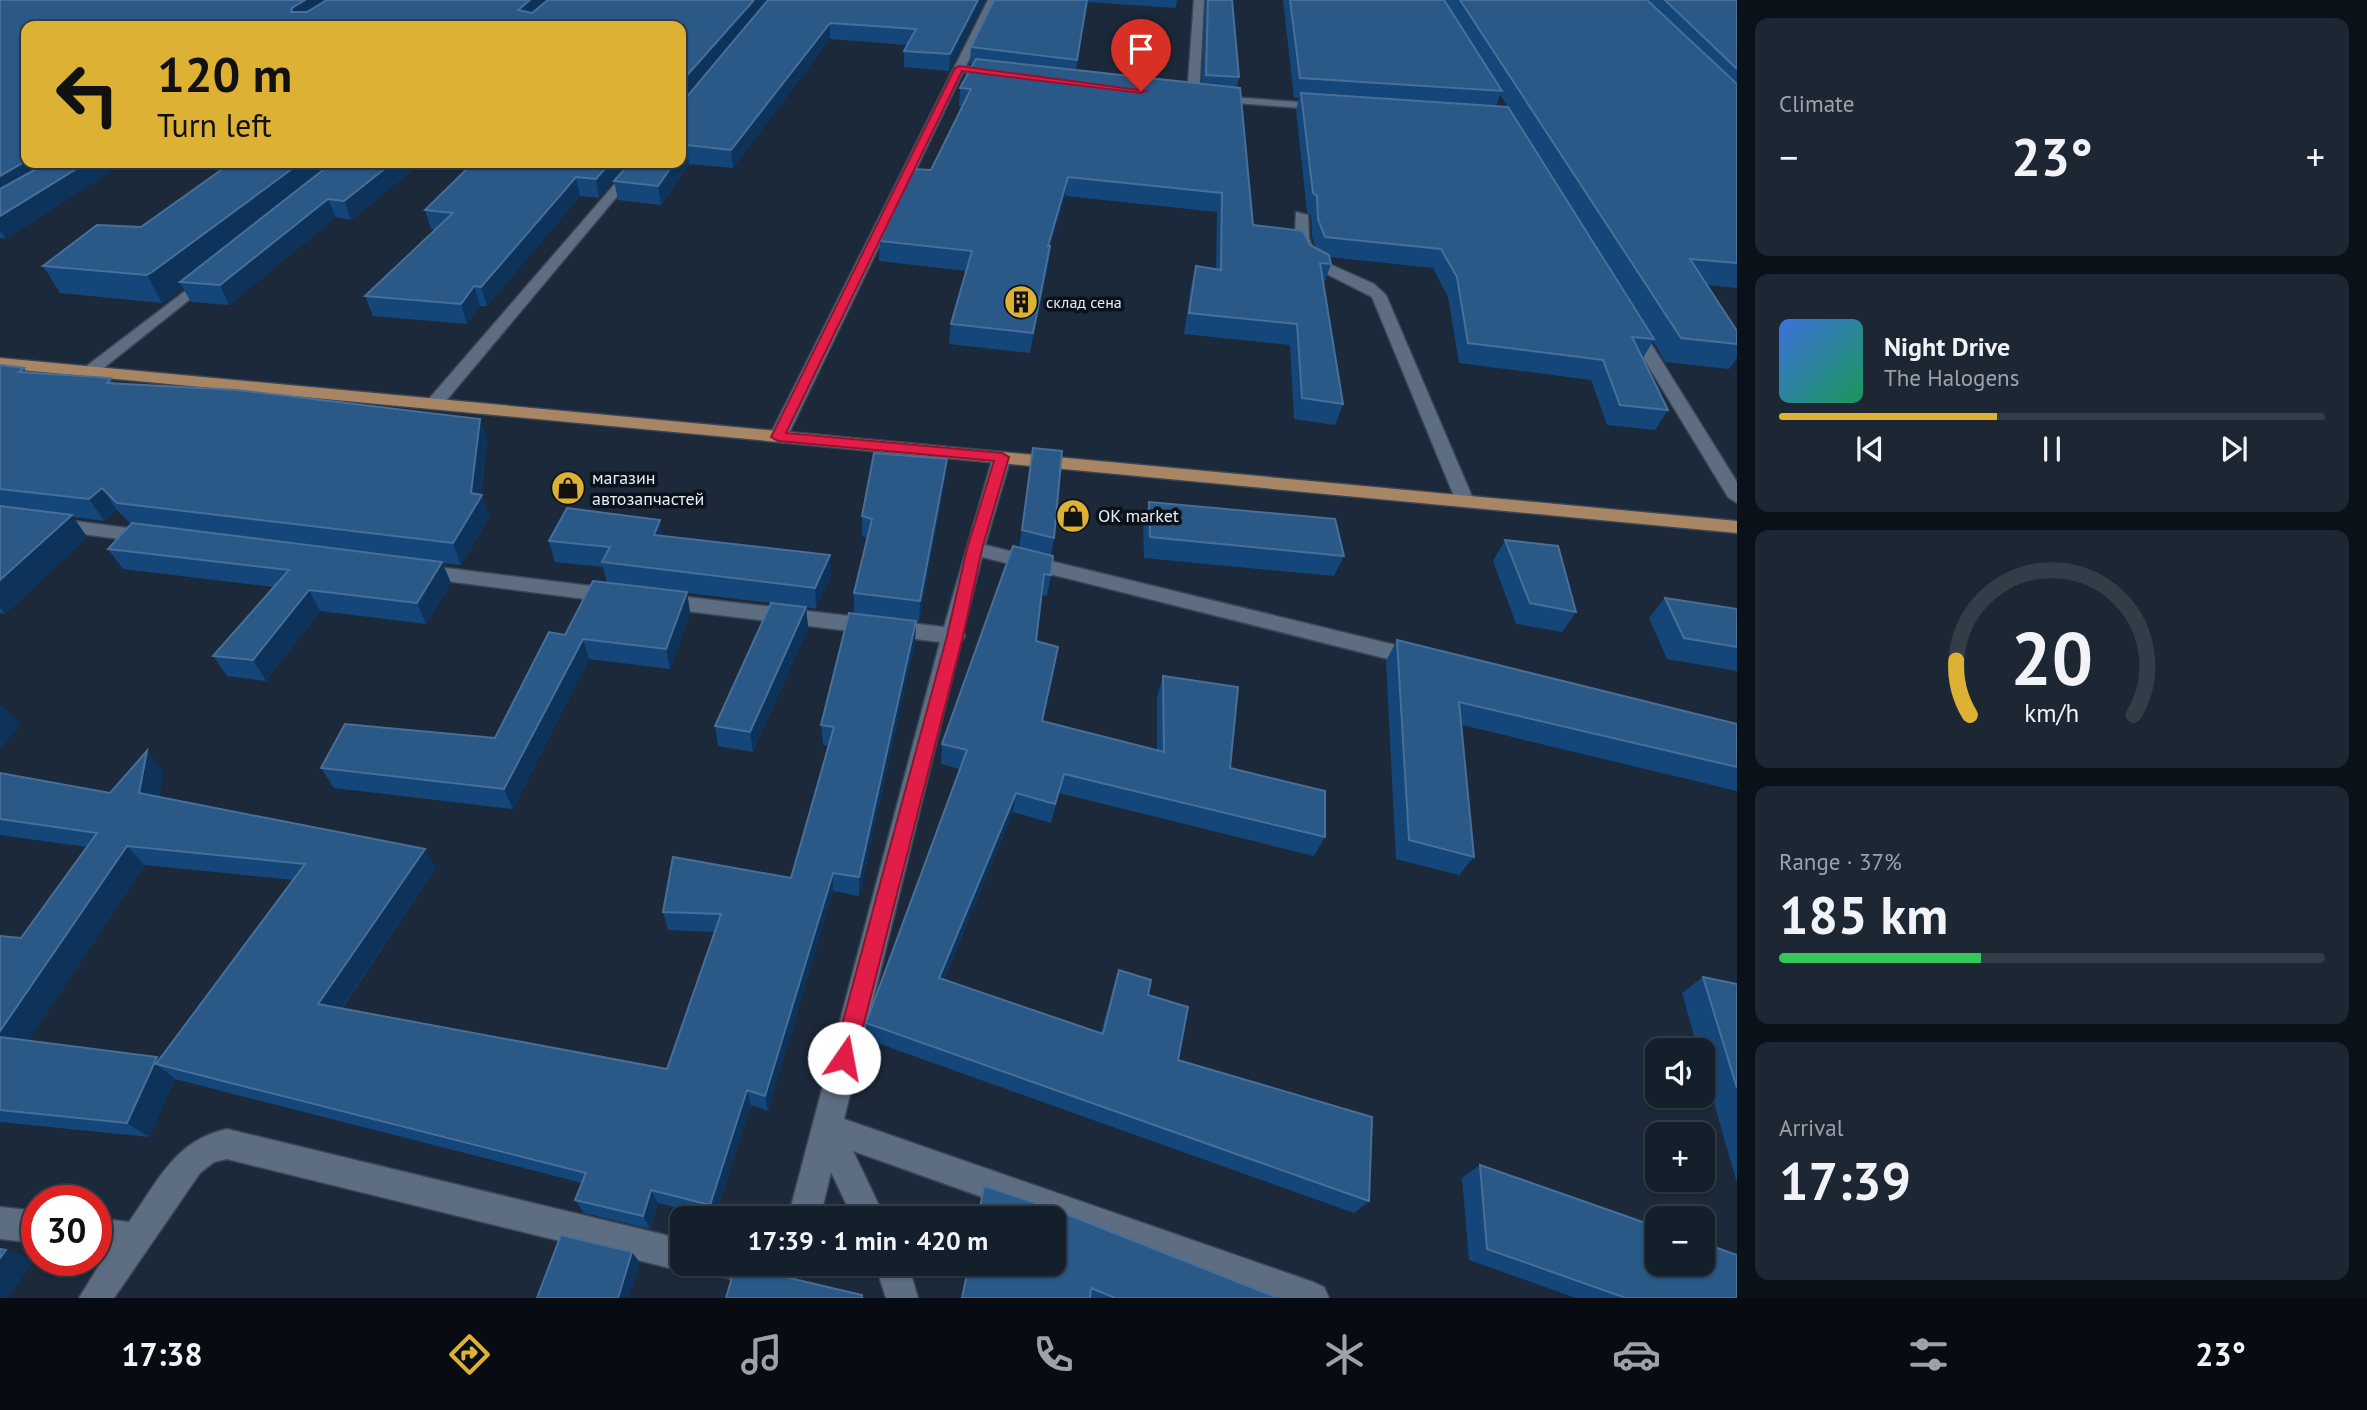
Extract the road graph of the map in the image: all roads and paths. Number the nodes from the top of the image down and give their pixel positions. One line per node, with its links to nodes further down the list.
1 (993, 0): 3 (street)
2 (1199, 0): 6 (street)
3 (959, 68): 4 (street); 15 (street)
4 (1014, 75)
5 (1180, 96): 6 (street)
6 (1194, 97): 7 (street)
7 (1343, 108)
8 (635, 168): 14 (street)
9 (1301, 215): 18 (street)
10 (217, 271): 13 (street)
11 (1621, 308): 17 (street)
12 (0, 363): 13 (main road)
13 (90, 371): 14 (main road)
14 (434, 404): 15 (main road)
15 (778, 437): 16 (main road)
16 (1002, 457): 18 (main road); 22 (street)
17 (1737, 497)
18 (1465, 501): 20 (main road)
19 (0, 517): 21 (street)
20 (1737, 527)
21 (166, 539)
22 (974, 549): 24 (street); 25 (street)
23 (402, 569): 24 (street)
24 (955, 636): 26 (street)
25 (1443, 665)
26 (825, 1128): 27 (street); 28 (street); 37 (street)
27 (807, 1206)
28 (863, 1206)
29 (0, 1223): 30 (street)
30 (21, 1225)
31 (112, 1236): 32 (street)
32 (134, 1238): 33 (street); 35 (street)
33 (670, 1252)
34 (897, 1276): 36 (street)
35 (95, 1298)
36 (902, 1298)
37 (1313, 1298)

